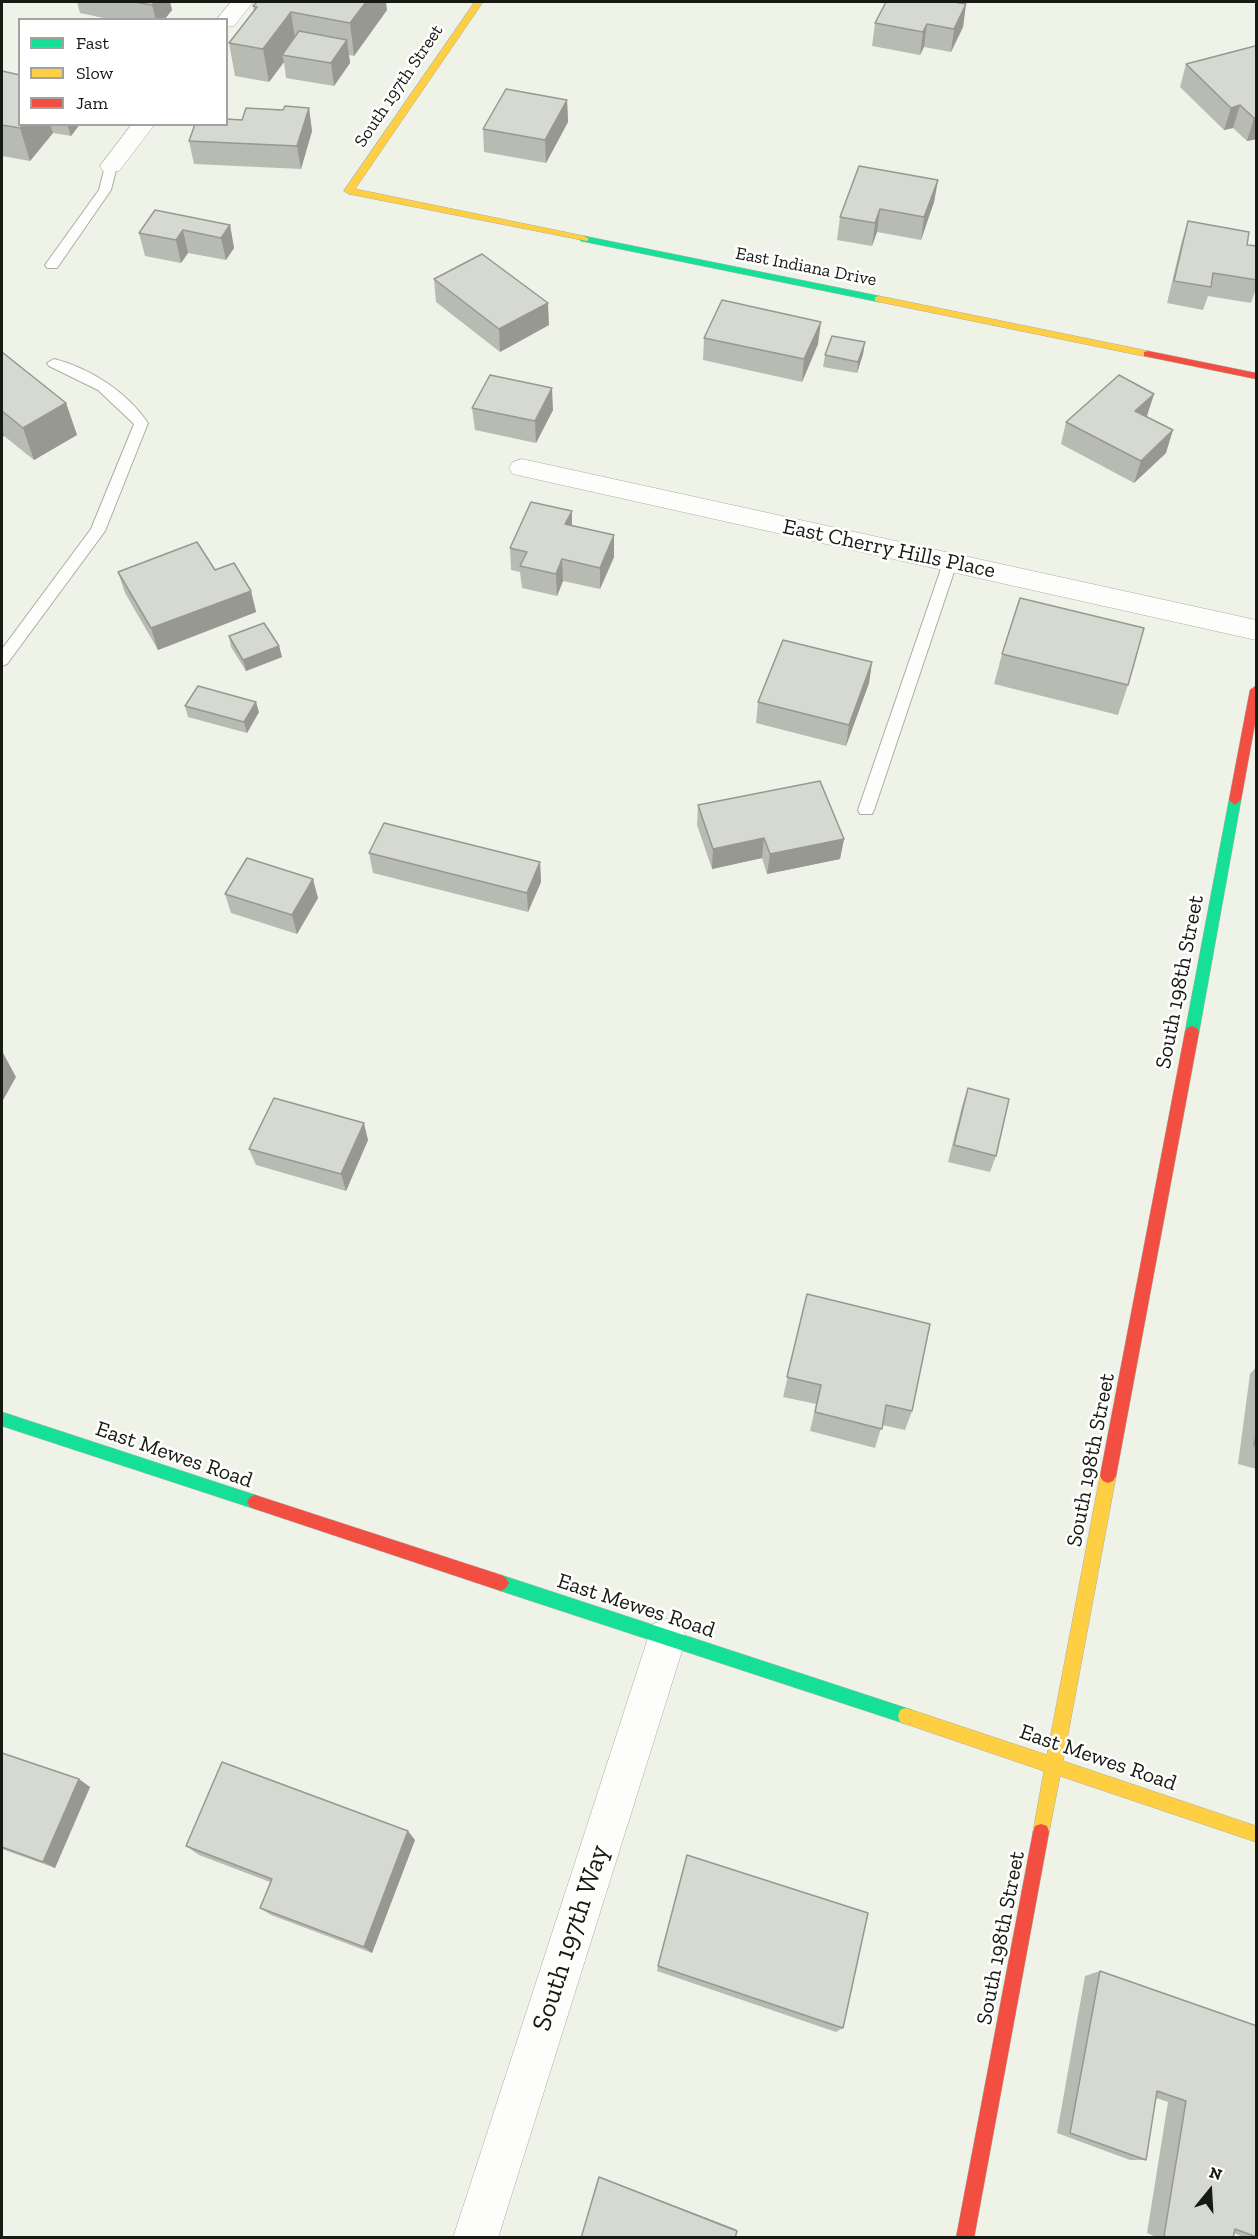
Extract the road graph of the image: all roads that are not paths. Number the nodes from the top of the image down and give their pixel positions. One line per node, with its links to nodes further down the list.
1 (242, 2): 3 (street)
2 (478, 2): 6 (street, South 197th Street)
3 (228, 19)
4 (142, 126): 5 (street)
5 (111, 166): 7 (lane)
6 (349, 191): 9 (street, East Indiana Drive)
7 (52, 265)
8 (54, 363): 13 (lane)
9 (1257, 376)
10 (522, 468): 11 (street, East Cherry Hills Place)
11 (950, 563): 12 (street, East Cherry Hills Place); 15 (lane)
12 (1257, 630)
13 (2, 660)
14 (1257, 690): 18 (street, South 198th Street)
15 (866, 810)
16 (2, 1419): 17 (street, East Mewes Road)
17 (667, 1638): 18 (street, East Mewes Road); 20 (street, South 197th Way)
18 (1055, 1765): 19 (street, East Mewes Road); 21 (street, South 198th Street)
19 (1257, 1834)
20 (475, 2238)
21 (965, 2238)

